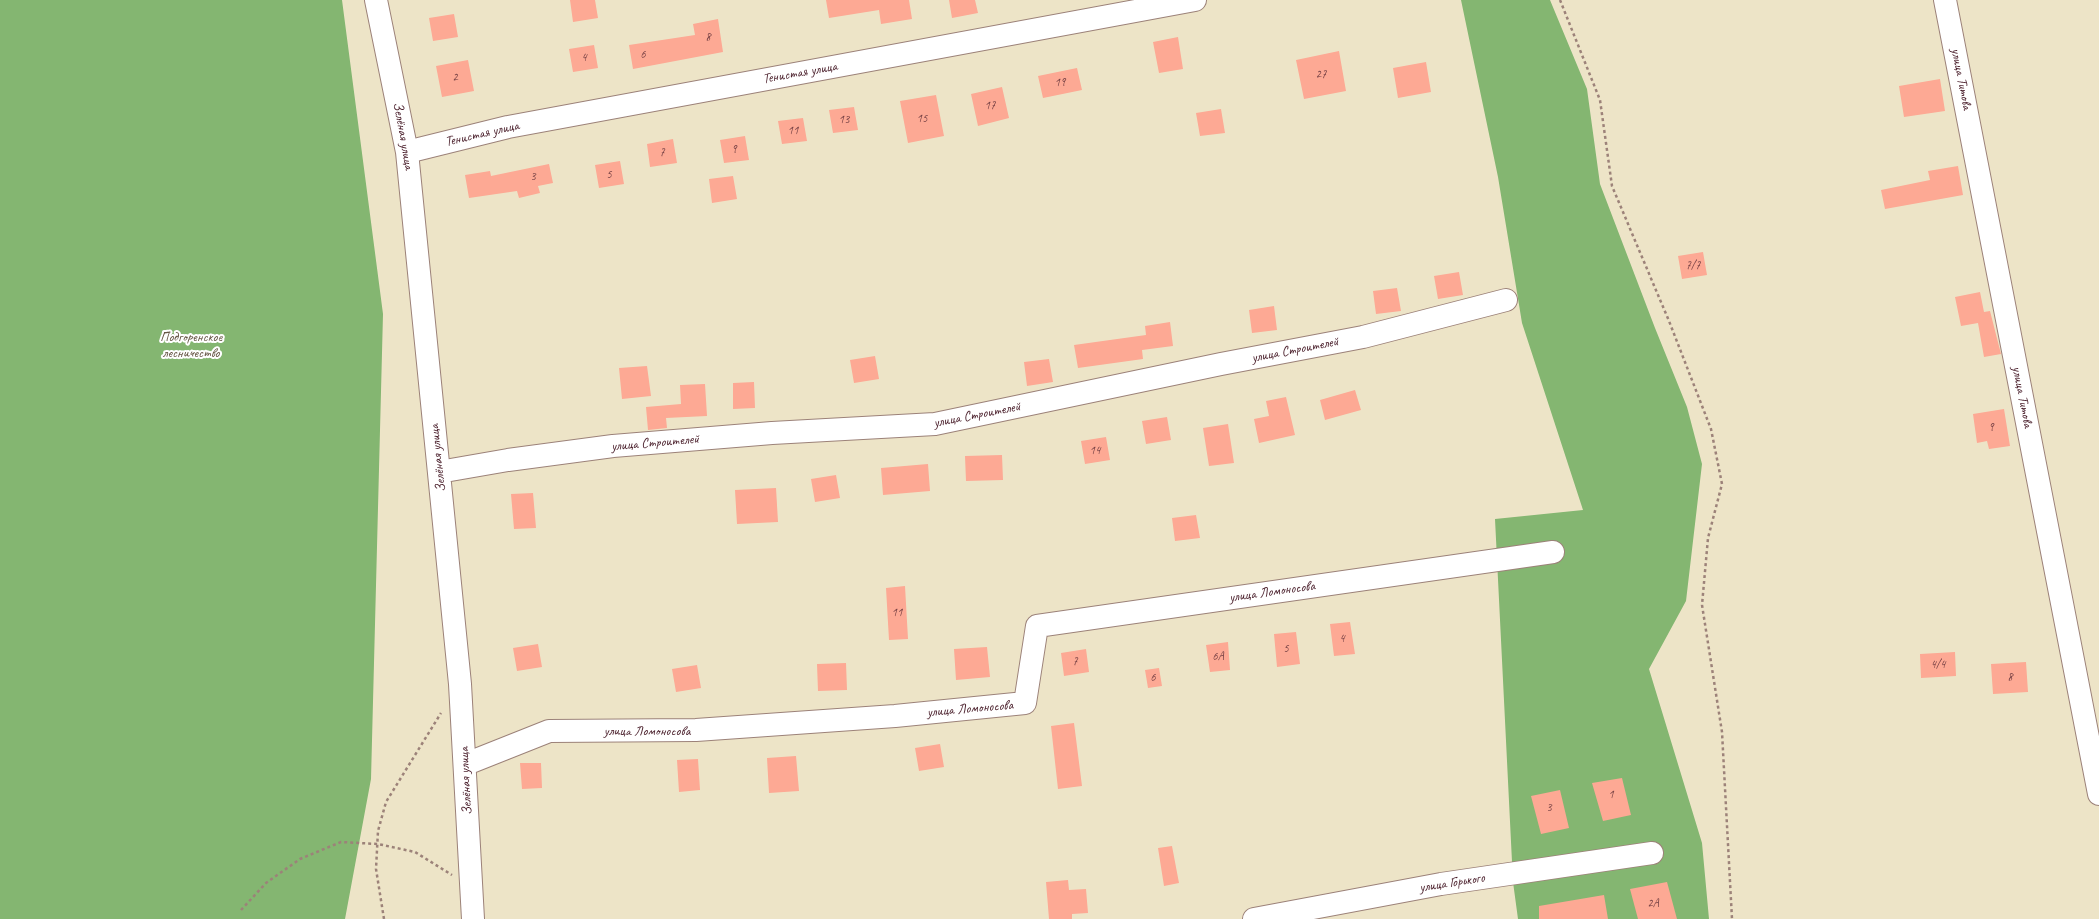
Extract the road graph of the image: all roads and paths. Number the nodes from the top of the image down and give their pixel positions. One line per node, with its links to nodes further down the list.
1 (376, 0): 5 (street, Зелёная улица)
2 (1195, 0): 5 (street, Тенистая улица)
3 (1560, 0): 19 (path)
4 (1945, 0): 11 (street, улица Титова)
5 (407, 152): 7 (street, Зелёная улица)
6 (1506, 300): 7 (street, улица Строителей)
7 (440, 472): 10 (street, Зелёная улица)
8 (1553, 552): 10 (street, улица Ломоносова)
9 (443, 710): 12 (path)
10 (466, 764): 14 (street, Зелёная улица)
11 (2099, 794)
12 (378, 844): 14 (path); 15 (path); 16 (path)
13 (1652, 853): 18 (street, улица Горького)
14 (472, 887): 17 (street, Зелёная улица)
15 (241, 910)
16 (384, 919)
17 (473, 919)
18 (1254, 919)
19 (1732, 919)

